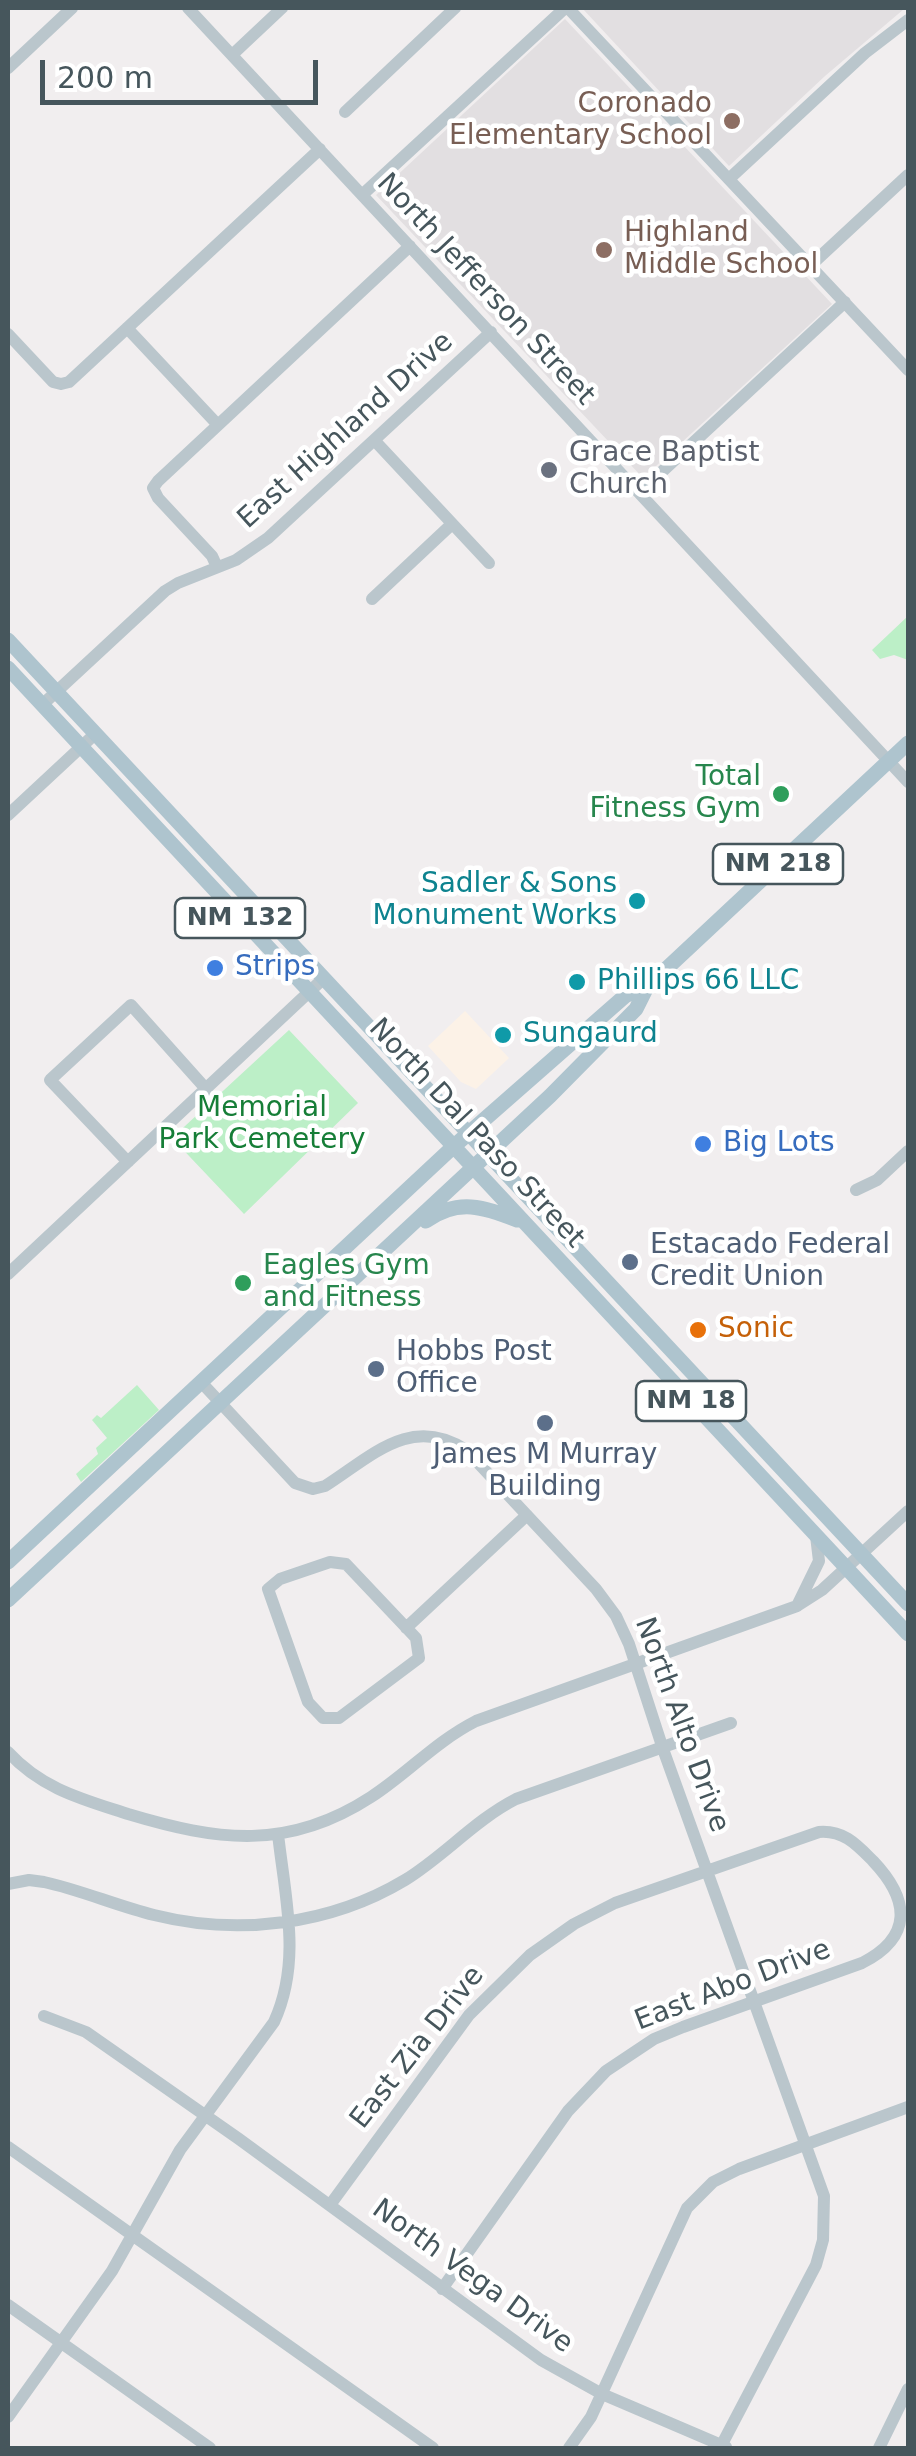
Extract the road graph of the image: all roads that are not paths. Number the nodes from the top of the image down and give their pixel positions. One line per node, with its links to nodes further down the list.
1 (72, 8): 8 (street)
2 (188, 8): 7 (street, North Jefferson Street)
3 (281, 8): 7 (street)
4 (455, 8): 9 (street)
5 (567, 8): 12 (street); 14 (street)
6 (908, 20): 12 (street)
7 (232, 55): 10 (street, North Jefferson Street)
8 (8, 68)
9 (345, 112)
10 (320, 149): 14 (street, North Jefferson Street); 19 (street)
11 (908, 175): 13 (street)
12 (730, 178): 17 (street)
13 (897, 186): 15 (street); 17 (street)
14 (362, 194): 16 (street, North Jefferson Street)
15 (908, 198)
16 (410, 246): 20 (street, North Jefferson Street); 23 (street)
17 (811, 265): 18 (street)
18 (846, 302): 22 (street); 25 (street)
19 (127, 328): 21 (street); 23 (street)
20 (491, 332): 24 (street, East Highland Drive); 25 (street, North Jefferson Street)
21 (8, 334)
22 (908, 370)
23 (218, 425): 28 (street)
24 (375, 441): 26 (street); 28 (street, East Highland Drive)
25 (640, 492): 37 (street, North Jefferson Street)
26 (452, 524): 27 (street); 29 (street)
27 (489, 563)
28 (216, 566): 32 (street, East Highland Drive)
29 (372, 598)
30 (8, 640): 32 (main road, North Dal Paso Street / NM 132)
31 (8, 668): 33 (main road, North Dal Paso Street / NM 132)
32 (56, 692): 33 (street, East Highland Drive); 34 (main road, North Dal Paso Street / NM 132)
33 (42, 705): 36 (main road, North Dal Paso Street / NM 132)
34 (95, 734): 36 (street); 40 (main road, North Dal Paso Street / NM 132)
35 (908, 743): 37 (main road, NM 218)
36 (81, 747): 39 (street); 42 (main road, North Dal Paso Street / NM 132)
37 (889, 761): 38 (street, North Jefferson Street); 41 (main road, NM 218)
38 (908, 782)
39 (8, 815)
40 (324, 978): 42 (street); 44 (main road, North Dal Paso Street / NM 132)
41 (648, 985): 44 (main road); 47 (main road, NM 218)
42 (309, 992): 43 (street); 45 (main road, North Dal Paso Street / NM 132)
43 (207, 1090): 48 (street); 48 (street)
44 (468, 1133): 45 (main road); 47 (main road, North Dal Paso Street / NM 132)
45 (454, 1147): 49 (main road, North Dal Paso Street / NM 132); 53 (main road)
46 (908, 1151): 50 (street)
47 (488, 1154): 49 (main road, NM 218); 61 (main road, North Dal Paso Street / NM 18)
48 (128, 1162): 54 (street)
49 (473, 1167): 51 (main road, North Dal Paso Street / NM 18); 52 (main road)
50 (856, 1190)
51 (526, 1223): 52 (main road); 60 (main road, North Dal Paso Street / NM 18)
52 (409, 1228): 55 (main road)
53 (338, 1254): 55 (main road); 56 (main road)
54 (8, 1274)
55 (354, 1280): 57 (main road)
56 (200, 1382): 57 (street, North Alto Drive); 62 (main road)
57 (220, 1403): 59 (street, North Alto Drive); 64 (main road)
58 (908, 1511): 61 (street)
59 (527, 1515): 67 (street); 69 (street, North Alto Drive)
60 (815, 1534): 63 (main road, North Dal Paso Street / NM 18); 66 (street)
61 (862, 1554): 63 (street); 65 (main road, North Dal Paso Street / NM 18)
62 (8, 1562)
63 (847, 1568): 66 (street); 68 (main road, North Dal Paso Street / NM 18)
64 (8, 1600)
65 (908, 1604)
66 (797, 1606): 69 (street)
67 (406, 1628): 67 (street)
68 (908, 1634)
69 (636, 1662): 71 (street, North Alto Drive); 73 (street)
70 (731, 1723): 71 (street)
71 (663, 1749): 74 (street, North Alto Drive); 77 (street)
72 (8, 1752): 73 (street)
73 (278, 1834): 77 (street)
74 (706, 1869): 75 (street, East Zia Drive); 79 (street, North Alto Drive); 85 (street, East Zia Drive)
75 (883, 1872): 78 (street, East Abo Drive)
76 (8, 1884): 77 (street)
77 (288, 1922): 82 (street)
78 (904, 1928): 79 (street, East Abo Drive)
79 (753, 2002): 83 (street, North Alto Drive); 87 (street, East Abo Drive)
80 (44, 2016): 82 (street, North Vega Drive)
81 (908, 2107): 83 (street)
82 (204, 2115): 85 (street, North Vega Drive); 86 (street)
83 (806, 2144): 91 (street); 93 (street, North Alto Drive)
84 (8, 2147): 86 (street)
85 (330, 2205): 87 (street, North Vega Drive)
86 (134, 2234): 89 (street); 95 (street)
87 (442, 2288): 91 (street, North Vega Drive)
88 (8, 2305): 89 (street)
89 (62, 2342): 92 (street); 94 (street)
90 (908, 2388): 97 (street)
91 (602, 2394): 93 (street, North Vega Drive); 96 (street)
92 (8, 2417)
93 (724, 2447)
94 (210, 2448)
95 (433, 2448)
96 (570, 2448)
97 (879, 2448)

